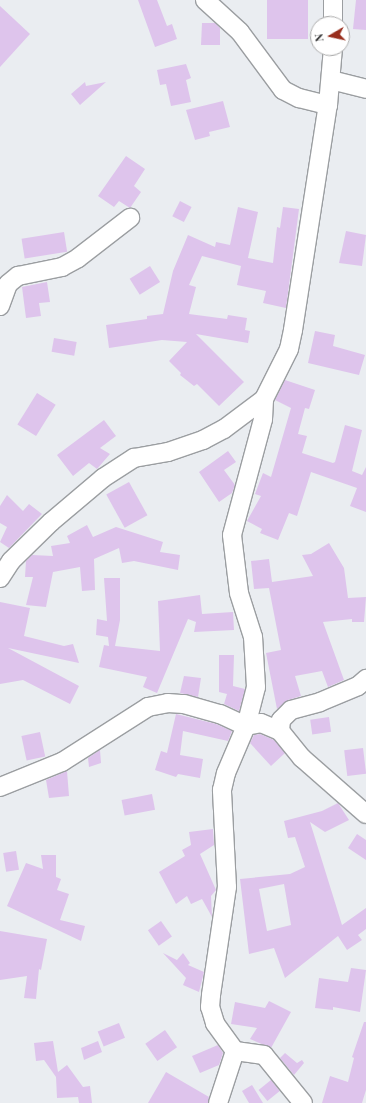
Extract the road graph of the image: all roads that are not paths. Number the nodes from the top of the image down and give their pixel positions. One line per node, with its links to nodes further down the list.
1 (205, 0): 7 (street)
2 (333, 0): 3 (street)
3 (333, 16)
4 (332, 56): 5 (street)
5 (331, 80): 6 (street); 7 (street)
6 (366, 89)
7 (328, 105): 10 (street)
8 (130, 218): 9 (street)
9 (0, 306)
10 (264, 399): 11 (street); 13 (street)
11 (0, 578)
12 (366, 679): 14 (street)
13 (246, 726): 14 (street); 15 (street); 17 (street)
14 (280, 731): 16 (street)
15 (0, 787)
16 (366, 814)
17 (235, 1051): 18 (street); 19 (street)
18 (218, 1103)
19 (303, 1103)

